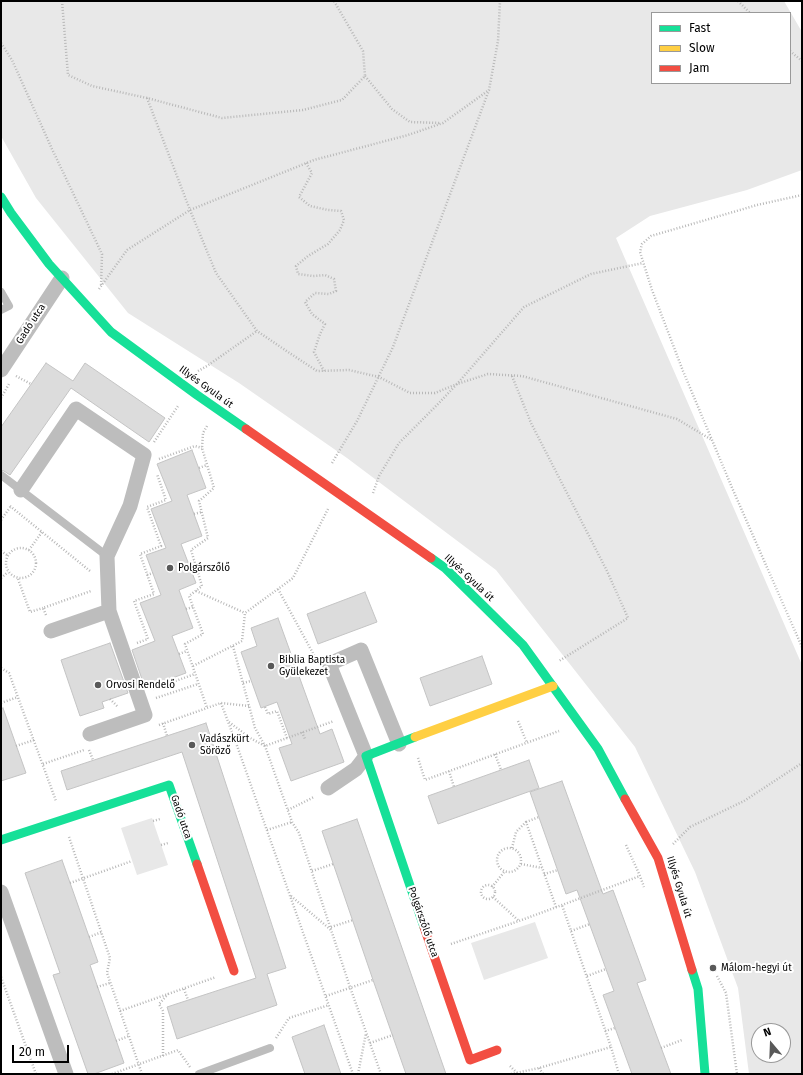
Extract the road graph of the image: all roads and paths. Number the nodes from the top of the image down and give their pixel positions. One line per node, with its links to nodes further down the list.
1 (62, 1): 11 (path)
2 (334, 1): 9 (path)
3 (500, 1): 10 (path)
4 (738, 1): 5 (path)
5 (749, 12)
6 (1, 43): 19 (path)
7 (791, 52): 8 (path)
8 (802, 60)
9 (365, 76): 11 (path); 12 (path)
10 (489, 90): 12 (path); 27 (path)
11 (147, 98): 16 (path)
12 (443, 123): 13 (path)
13 (306, 163): 16 (path); 25 (path)
14 (802, 195): 17 (path)
15 (1, 197): 18 (street, Illyés Gyula út)
16 (190, 210): 19 (path); 23 (path)
17 (643, 263): 31 (path); 35 (path)
18 (62, 278): 21 (street, Illyés Gyula út); 24 (street, Gadó utca)
19 (101, 287): 21 (path)
20 (1, 292): 22 (lane)
21 (87, 306): 29 (street, Illyés Gyula út)
22 (1, 310)
23 (257, 332): 25 (path); 29 (path)
24 (1, 370)
25 (324, 371): 27 (path)
26 (15, 375): 30 (path)
27 (379, 376): 31 (path); 43 (path)
28 (512, 376): 31 (path); 35 (path); 80 (path)
29 (178, 380): 43 (street, Illyés Gyula út)
30 (31, 384)
31 (457, 384): 47 (path)
32 (182, 401): 33 (path)
33 (163, 428)
34 (203, 433): 36 (path)
35 (712, 440): 76 (path)
36 (202, 448): 37 (path); 38 (path)
37 (152, 462)
38 (207, 465): 39 (path); 49 (path)
39 (198, 468)
40 (154, 469): 44 (path)
41 (1, 475): 45 (lane)
42 (164, 481): 44 (path)
43 (322, 481): 46 (street, Illyés Gyula út)
44 (160, 482): 60 (path)
45 (21, 490): 55 (lane); 55 (street)
46 (337, 492): 64 (path); 87 (street, Illyés Gyula út)
47 (372, 495)
48 (10, 506): 51 (path)
49 (202, 512): 50 (path); 56 (path)
50 (194, 514)
51 (42, 532): 52 (path); 63 (path)
52 (29, 550): 54 (path); 62 (path)
53 (1, 551): 54 (path)
54 (7, 555): 58 (path)
55 (107, 556): 63 (street)
56 (194, 561): 57 (path); 65 (path)
57 (188, 563)
58 (8, 572): 61 (path); 62 (path)
59 (153, 573): 60 (path)
60 (147, 575): 72 (path)
61 (1, 578)
62 (18, 579): 67 (path)
63 (108, 585): 67 (path); 69 (street)
64 (278, 589): 70 (path); 79 (path)
65 (196, 591): 66 (path); 70 (path)
66 (193, 607): 68 (path); 77 (path)
67 (43, 608): 73 (path)
68 (186, 609)
69 (110, 611): 73 (street); 89 (street)
70 (245, 613): 75 (path)
71 (147, 620): 72 (path)
72 (142, 622): 74 (path)
73 (51, 631)
74 (131, 645)
75 (233, 646): 81 (path); 85 (path)
76 (802, 647)
77 (187, 651): 78 (path); 81 (path)
78 (179, 654)
79 (329, 664): 104 (street); 108 (street, Polgárszőlő utca)
80 (553, 664)
81 (193, 666): 83 (path)
82 (1, 668): 88 (path)
83 (195, 674): 86 (path); 89 (path)
84 (251, 680): 85 (path)
85 (243, 683): 91 (path)
86 (198, 684): 89 (path); 93 (path)
87 (553, 686): 104 (street); 130 (street, Illyés Gyula út)
88 (18, 697): 90 (path); 102 (path)
89 (144, 697): 103 (street)
90 (1, 703)
91 (249, 706): 94 (path); 106 (path)
92 (265, 707): 100 (path)
93 (207, 708)
94 (228, 722): 106 (path); 121 (path)
95 (163, 723): 99 (path)
96 (338, 727): 98 (path)
97 (561, 730): 107 (path)
98 (302, 732): 100 (path); 101 (path)
99 (168, 736)
100 (286, 738): 106 (path)
101 (305, 739)
102 (34, 740): 105 (path); 118 (path)
103 (89, 741): 109 (path)
104 (405, 742): 108 (street); 112 (path)
105 (16, 746)
106 (265, 746): 116 (path)
107 (495, 754): 111 (path); 112 (path)
108 (366, 756): 114 (street); 152 (street, Polgárszőlő utca)
109 (93, 760)
110 (802, 763): 125 (path)
111 (501, 770)
112 (448, 771): 113 (path)
113 (454, 787)
114 (328, 788)
115 (307, 801): 116 (path)
116 (288, 810): 119 (path)
117 (539, 817): 120 (path)
118 (63, 820): 122 (street, Gadó utca); 136 (path); 154 (street, Gadó utca)
119 (292, 822): 121 (path); 132 (path)
120 (526, 822): 124 (path); 129 (path)
121 (267, 830): 141 (path)
122 (1, 840)
123 (624, 842): 135 (path)
124 (512, 848): 128 (path); 133 (path)
125 (669, 848)
126 (132, 861): 136 (path)
127 (333, 864): 132 (path)
128 (521, 864): 129 (path); 133 (path)
129 (542, 868): 134 (path)
130 (661, 868): 135 (path); 195 (street, Illyés Gyula út)
131 (558, 870): 134 (path)
132 (312, 871): 148 (path)
133 (505, 871): 138 (path)
134 (544, 874): 144 (path)
135 (640, 876): 139 (path); 143 (path)
136 (83, 878): 137 (path); 150 (path)
137 (70, 883)
138 (492, 887): 142 (path); 142 (path)
139 (645, 891)
140 (1, 892): 185 (street)
141 (290, 896): 148 (path); 164 (path)
142 (493, 897): 146 (path)
143 (562, 904): 144 (path); 149 (path)
144 (556, 907): 146 (path)
145 (353, 920): 148 (path)
146 (518, 921): 152 (path)
147 (590, 924): 149 (path)
148 (331, 929): 161 (path)
149 (571, 931): 156 (path)
150 (102, 932): 151 (path); 159 (path)
151 (89, 936)
152 (432, 950): 179 (street, Polgárszőlő utca)
153 (606, 969): 156 (path)
154 (234, 971): 162 (path)
155 (716, 975): 196 (path)
156 (587, 976): 169 (path)
157 (1, 977): 184 (path)
158 (373, 980): 161 (path)
159 (110, 983): 160 (path); 167 (path)
160 (98, 987)
161 (350, 988): 164 (path); 170 (path)
162 (184, 989): 163 (path); 165 (path)
163 (168, 994): 167 (path); 180 (path)
164 (326, 996): 166 (path)
165 (188, 1000)
166 (329, 1005): 177 (path); 189 (path)
167 (120, 1011): 172 (path)
168 (615, 1028): 169 (path)
169 (605, 1031): 176 (path)
170 (366, 1033): 174 (path); 190 (path)
171 (393, 1035): 174 (path)
172 (129, 1036): 173 (path); 181 (path)
173 (116, 1041)
174 (370, 1043): 191 (path)
175 (674, 1043): 178 (path)
176 (611, 1047): 183 (path); 194 (path)
177 (270, 1048): 188 (lane)
178 (661, 1048)
179 (497, 1050)
180 (163, 1056): 181 (path); 182 (path)
181 (139, 1064): 186 (path); 187 (path)
182 (190, 1068)
183 (539, 1068): 192 (path); 193 (path)
184 (36, 1074)
185 (66, 1074)
186 (112, 1074)
187 (142, 1074)
188 (198, 1074)
189 (353, 1074)
190 (358, 1074)
191 (381, 1074)
192 (512, 1074)
193 (543, 1074)
194 (620, 1074)
195 (706, 1074)
196 (737, 1074)

